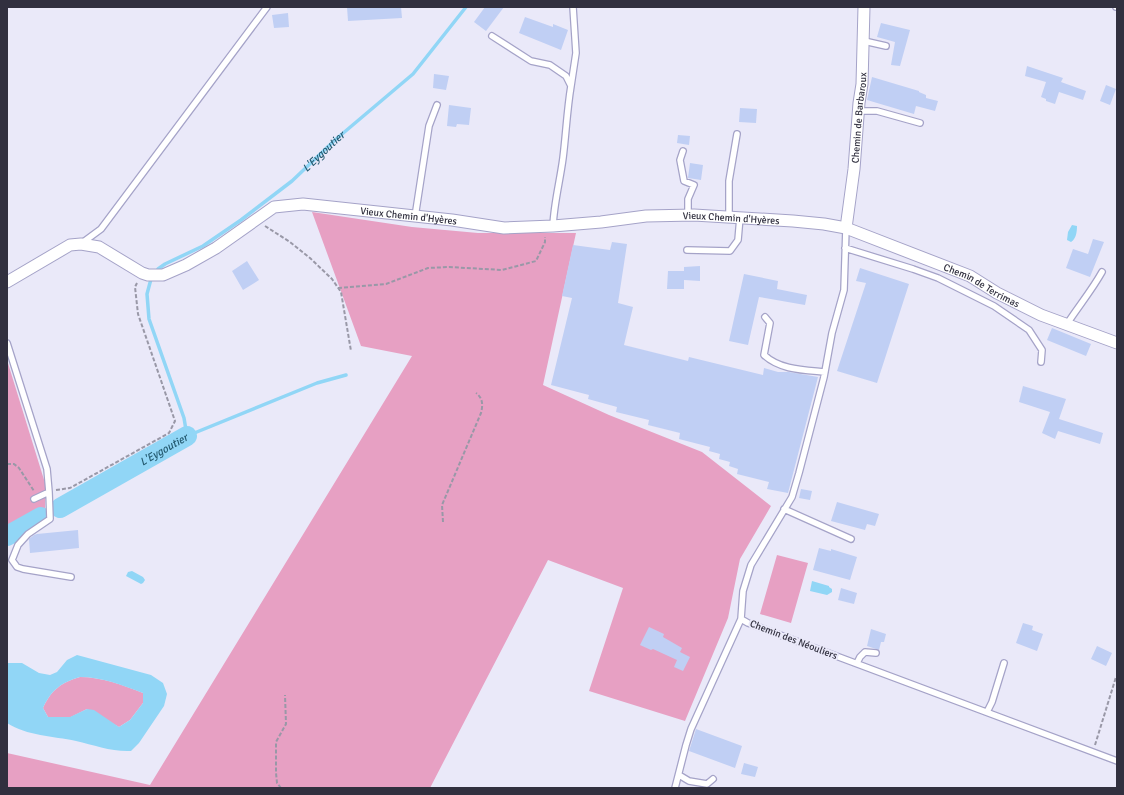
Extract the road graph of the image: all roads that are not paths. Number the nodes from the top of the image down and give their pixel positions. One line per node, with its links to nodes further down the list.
1 (267, 7): 19 (lane)
2 (573, 7): 7 (lane)
3 (864, 7): 5 (street, Chemin de Barbaroux)
4 (492, 36): 7 (lane)
5 (864, 41): 6 (lane); 9 (street, Chemin de Barbaroux)
6 (886, 46)
7 (571, 86): 17 (lane)
8 (437, 105): 14 (lane)
9 (858, 111): 10 (lane); 18 (street, Chemin de Barbaroux)
10 (920, 123)
11 (737, 134): 15 (lane)
12 (683, 151): 13 (lane)
13 (688, 215): 15 (street, Vieux Chemin d'Hyères); 17 (street, Vieux Chemin d'Hyères)
14 (415, 217): 17 (street, Vieux Chemin d'Hyères); 19 (street, Vieux Chemin d'Hyères)
15 (729, 217): 16 (street, Vieux Chemin d'Hyères)
16 (740, 217): 18 (street, Vieux Chemin d'Hyères); 21 (lane)
17 (549, 226)
18 (846, 228): 20 (lane, Chemin des Néouliers); 25 (street, Chemin de Terrimas)
19 (81, 244): 23 (street, Vieux Chemin d'Hyères)
20 (845, 248): 28 (lane); 29 (lane, Chemin des Néouliers)
21 (687, 250)
22 (1102, 272): 25 (lane)
23 (7, 282)
24 (765, 317): 29 (lane)
25 (1067, 324): 26 (street, Chemin de Terrimas)
26 (1117, 342)
27 (7, 343): 30 (lane)
28 (1041, 362)
29 (825, 372): 32 (lane, Chemin des Néouliers)
30 (49, 492): 31 (lane); 34 (lane)
31 (36, 498)
32 (784, 509): 33 (lane); 35 (lane, Chemin des Néouliers)
33 (851, 539)
34 (71, 577)
35 (741, 619): 37 (lane, Chemin des Néouliers); 41 (lane)
36 (876, 653): 37 (lane)
37 (857, 663): 39 (lane, Chemin des Néouliers)
38 (1004, 663): 39 (lane)
39 (987, 712): 40 (lane, Chemin des Néouliers)
40 (1117, 761)
41 (679, 775): 42 (lane); 43 (lane)
42 (714, 779)
43 (675, 788)

